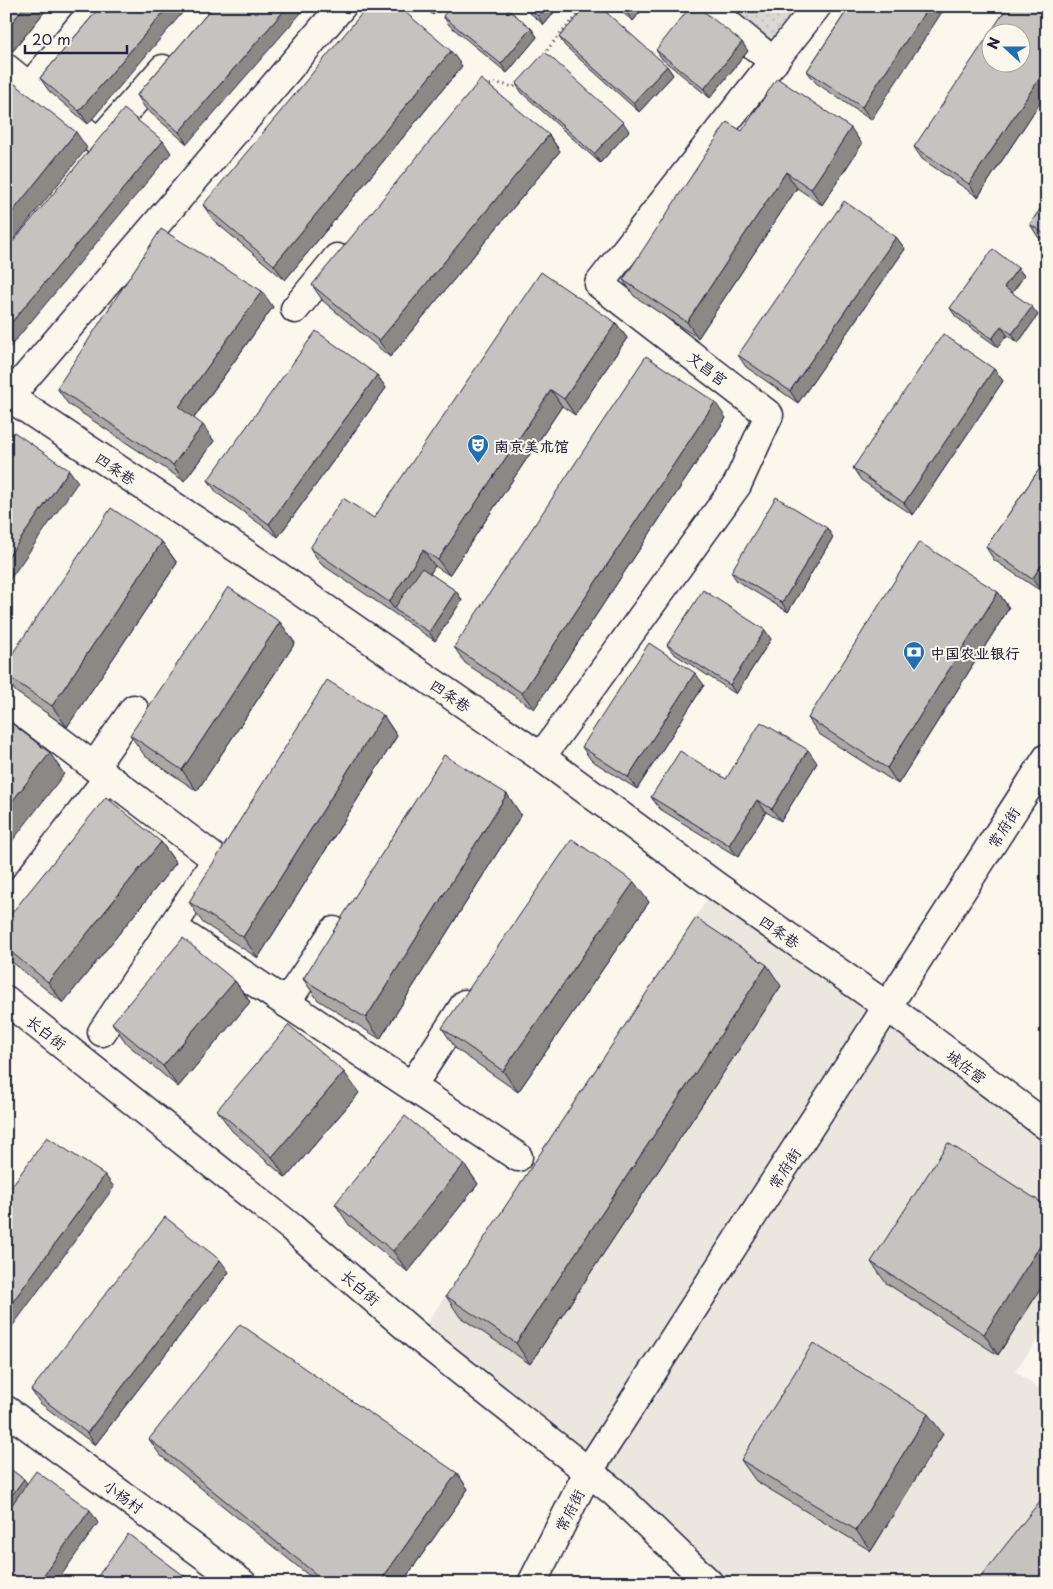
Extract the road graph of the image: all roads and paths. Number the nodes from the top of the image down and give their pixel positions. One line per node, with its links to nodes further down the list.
1 (97, 6): 11 (street)
2 (342, 6): 15 (street)
3 (586, 6): 7 (path)
4 (706, 6): 8 (street)
5 (817, 6): 8 (street, 文昌宫)
6 (181, 49): 11 (street)
7 (539, 61)
8 (774, 62): 18 (street, 文昌宫)
9 (6, 68): 11 (street)
10 (520, 81): 12 (path)
11 (30, 86)
12 (483, 86)
13 (352, 241): 14 (street)
14 (295, 309)
15 (8, 396): 18 (street, 四条巷)
16 (6, 700): 19 (street)
17 (134, 709): 19 (street)
18 (541, 757): 29 (street, 四条巷)
19 (101, 772): 22 (street); 23 (street)
20 (1042, 776): 29 (street, 常府街)
21 (233, 835): 22 (street)
22 (217, 860): 25 (street)
23 (6, 909)
24 (345, 915): 28 (street)
25 (172, 927): 28 (street); 30 (street)
26 (479, 983): 31 (street)
27 (6, 1000): 35 (street, 长白街)
28 (286, 1003): 31 (street)
29 (888, 1007): 32 (street, 城佐营); 35 (street, 常府街)
30 (102, 1032)
31 (412, 1086): 33 (street)
32 (1047, 1126)
33 (518, 1157)
34 (6, 1410): 36 (street, 小杨村)
35 (588, 1472): 37 (street, 常府街); 38 (street, 长白街)
36 (242, 1583)
37 (532, 1583)
38 (708, 1583)

